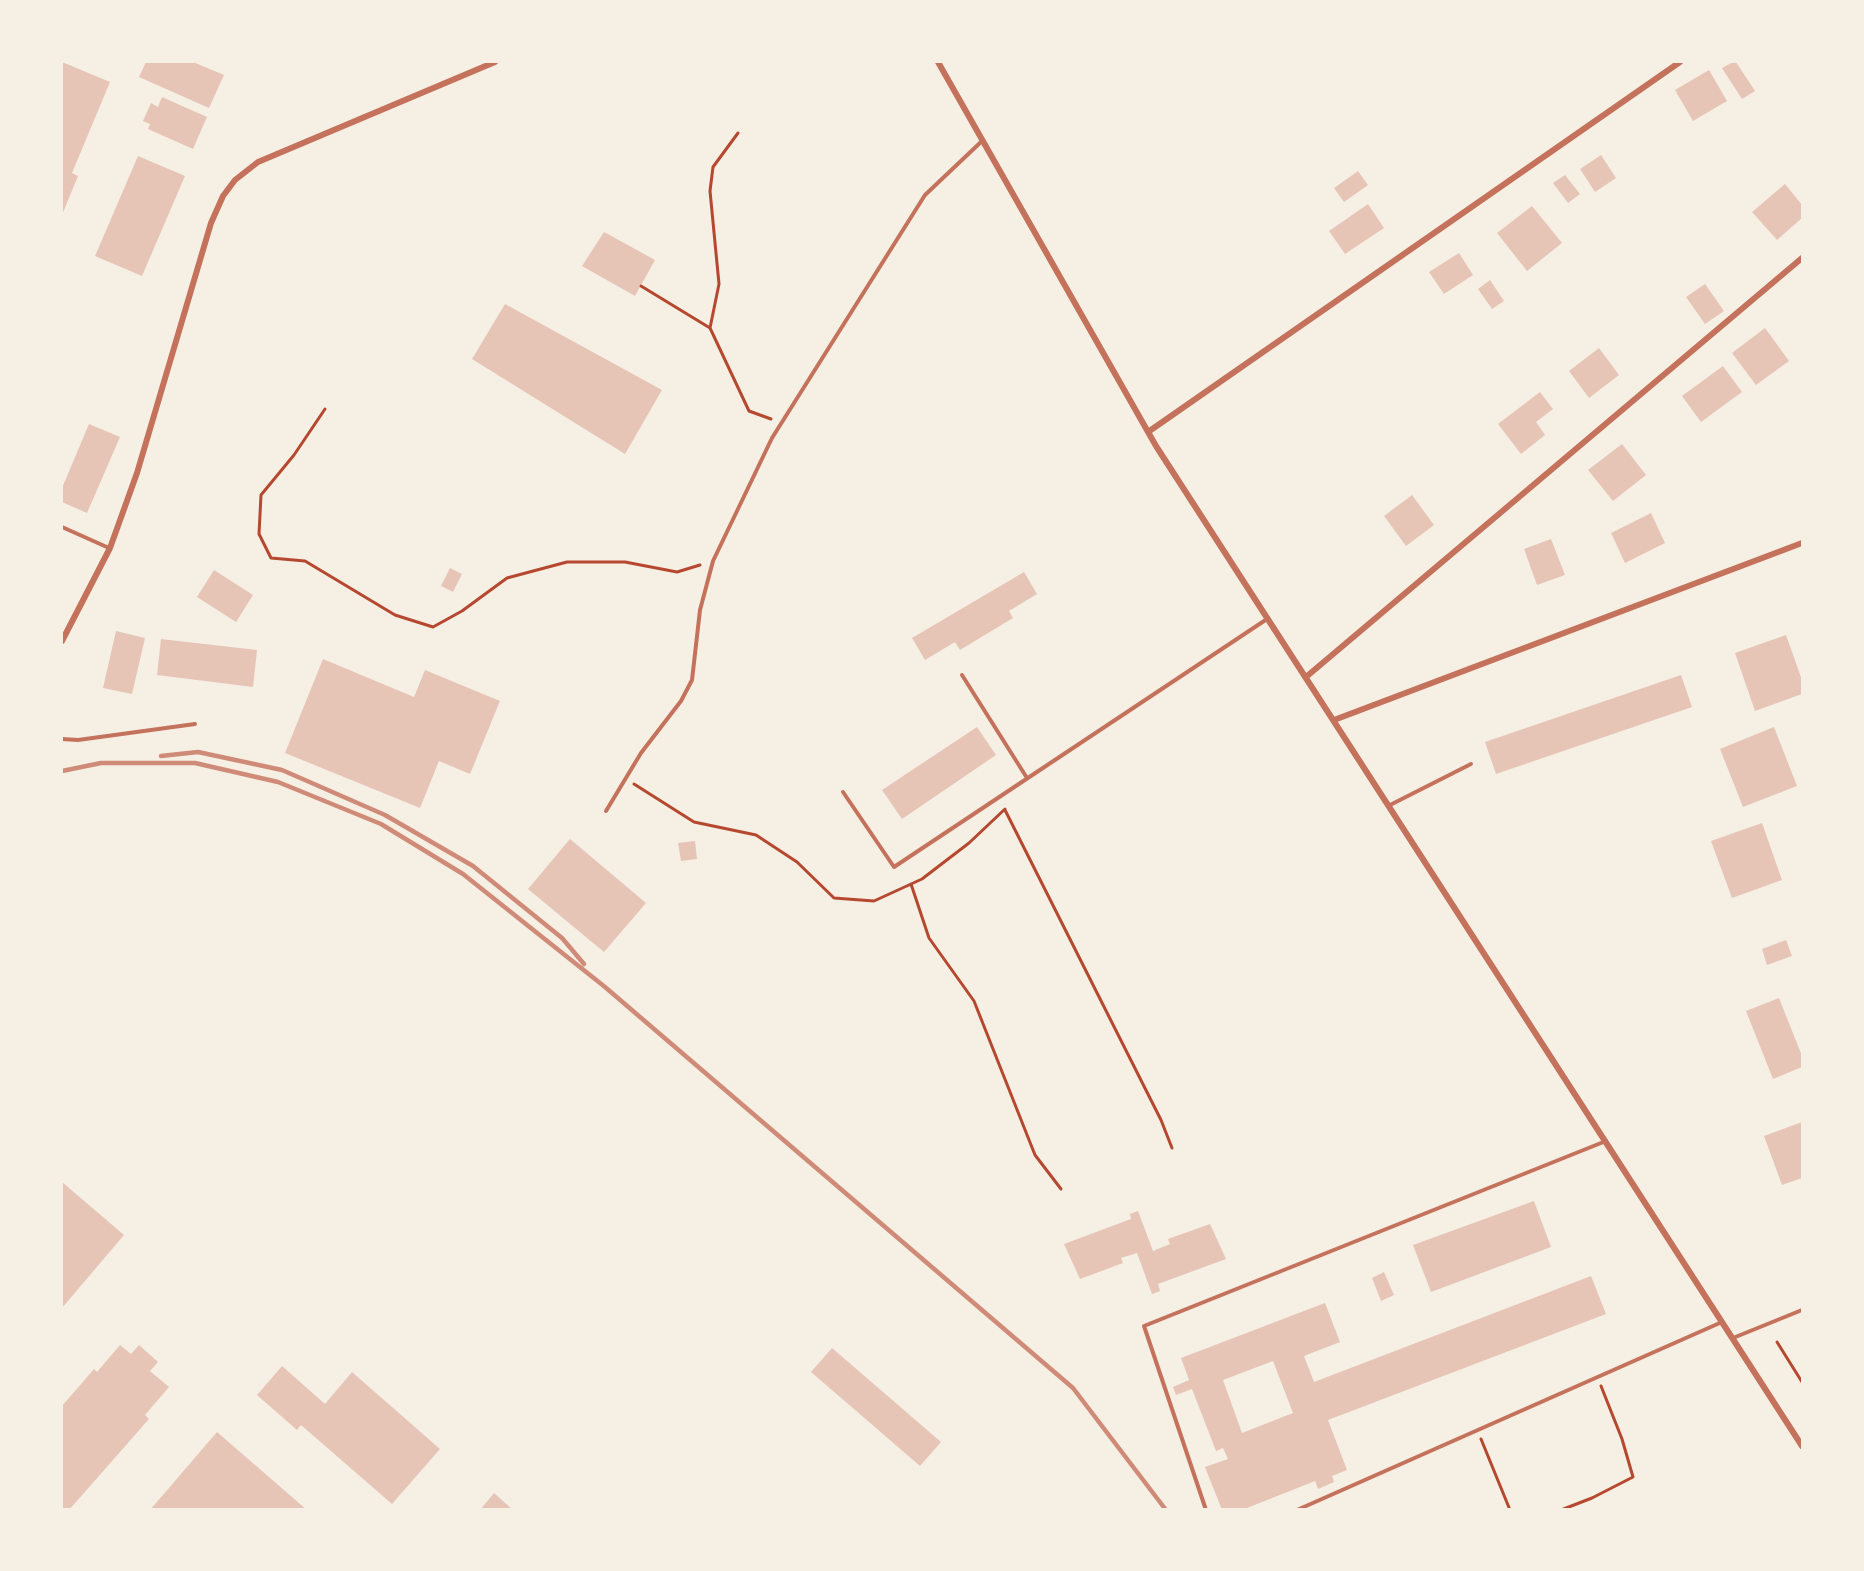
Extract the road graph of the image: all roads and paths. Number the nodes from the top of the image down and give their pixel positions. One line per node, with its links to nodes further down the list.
1 (495, 62): 14 (street)
2 (938, 62): 5 (street)
3 (1680, 62): 11 (street)
4 (738, 133): 8 (path)
5 (982, 141): 10 (lane); 11 (street)
6 (1803, 258): 19 (street)
7 (641, 286): 8 (path)
8 (710, 328): 10 (path)
9 (325, 409): 15 (path)
10 (781, 423): 15 (lane)
11 (1148, 432): 16 (street)
12 (62, 527): 14 (lane)
13 (1803, 543): 20 (street)
14 (110, 548): 17 (street)
15 (713, 561): 24 (lane)
16 (1268, 618): 19 (street); 25 (lane)
17 (62, 641)
18 (962, 675): 25 (lane)
19 (1306, 677): 20 (street)
20 (1334, 720): 28 (street)
21 (195, 724): 22 (lane)
22 (62, 739)
23 (1471, 764): 28 (lane)
24 (626, 778): 30 (lane); 31 (path)
25 (1027, 778): 27 (lane)
26 (843, 792): 27 (lane)
27 (999, 797): 29 (path)
28 (1390, 806): 32 (street)
29 (1005, 809): 31 (path); 33 (path)
30 (606, 811)
31 (911, 884): 34 (path)
32 (1606, 1141): 36 (street); 43 (lane)
33 (1172, 1148)
34 (1061, 1189)
35 (1803, 1310): 37 (lane)
36 (1722, 1322): 37 (street); 39 (lane)
37 (1733, 1338): 42 (street)
38 (1777, 1342): 40 (path)
39 (1598, 1377): 41 (lane); 46 (path)
40 (1803, 1382)
41 (1477, 1430): 44 (lane); 45 (path)
42 (1803, 1446)
43 (1206, 1509)
44 (1297, 1509)
45 (1510, 1509)
46 (1562, 1509)

